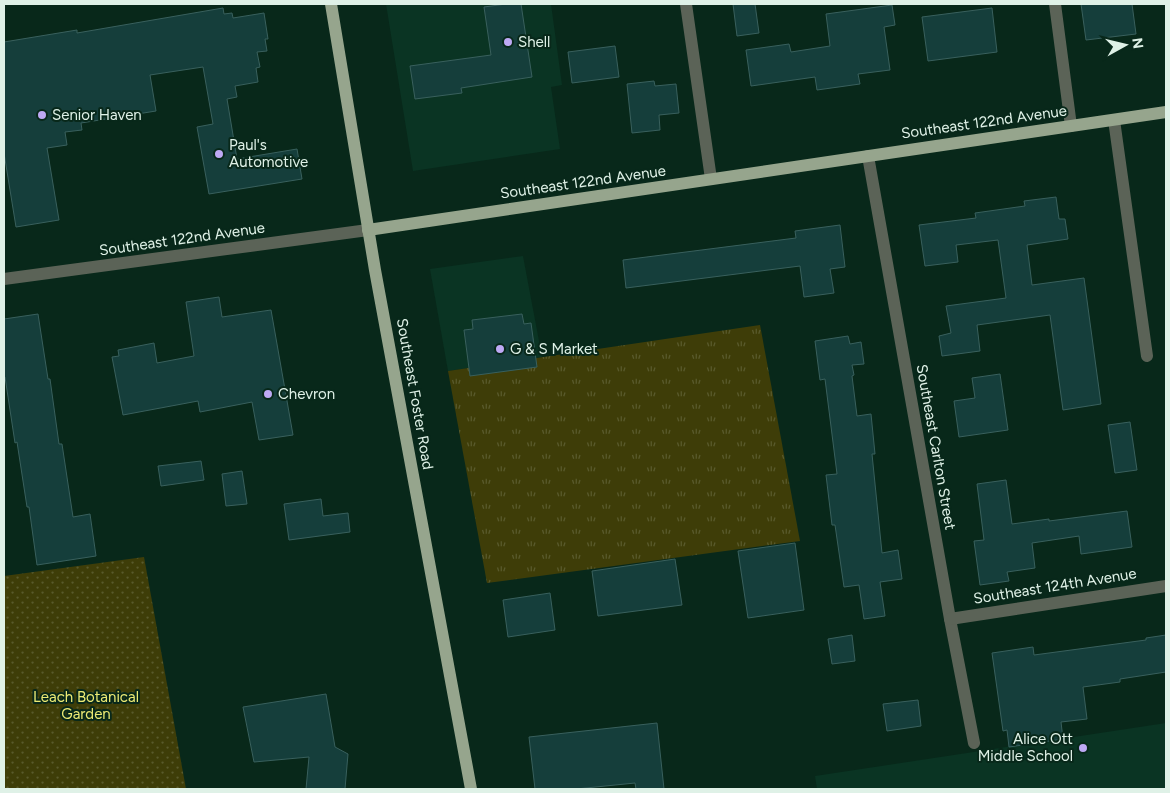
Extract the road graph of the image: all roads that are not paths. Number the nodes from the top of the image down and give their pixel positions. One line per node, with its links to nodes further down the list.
1 (331, 4): 9 (main road, Southeast Foster Road)
2 (686, 4): 8 (street)
3 (1055, 4): 6 (street)
4 (1166, 112): 5 (main road, Southeast 122nd Avenue)
5 (1114, 120): 6 (main road, Southeast 122nd Avenue); 11 (street)
6 (1071, 126): 7 (main road, Southeast 122nd Avenue)
7 (868, 156): 8 (main road, Southeast 122nd Avenue); 13 (street, Southeast Carlton Street)
8 (711, 179): 9 (main road, Southeast 122nd Avenue)
9 (368, 230): 10 (street, Southeast 122nd Avenue); 15 (main road, Southeast Foster Road)
10 (4, 279)
11 (1147, 356)
12 (1166, 586): 13 (street, Southeast 124th Avenue)
13 (950, 619): 14 (street, Southeast Carlton Street)
14 (974, 743)
15 (471, 789)

